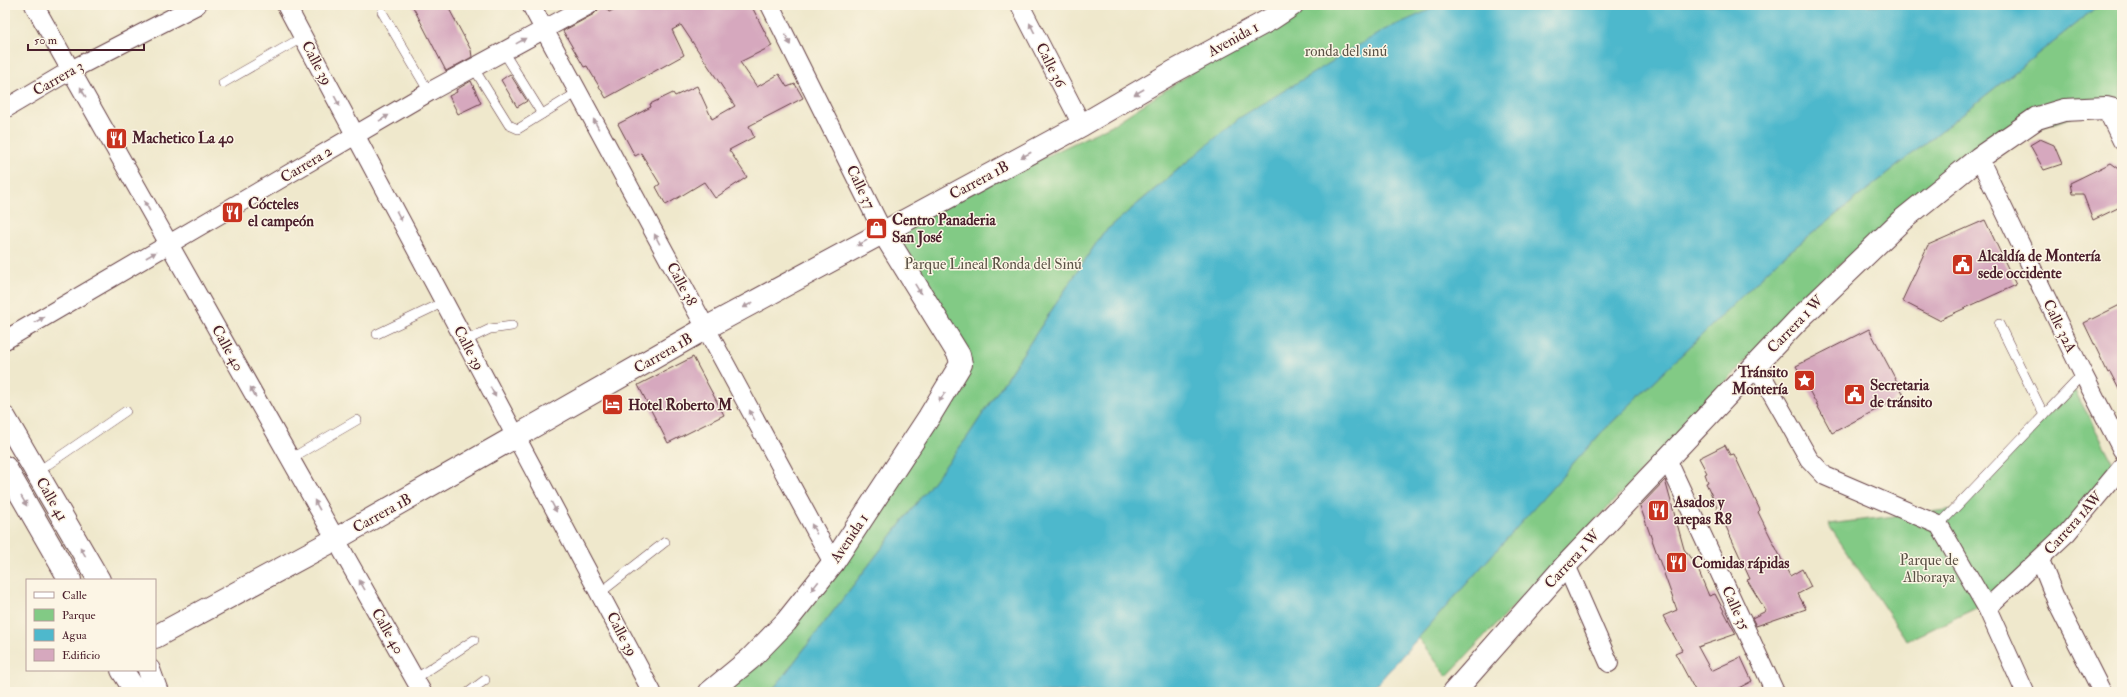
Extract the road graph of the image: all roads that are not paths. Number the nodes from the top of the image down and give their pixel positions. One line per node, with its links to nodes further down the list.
1 (34, 5): 14 (street, Calle 40)
2 (197, 5): 14 (street, Carrera 3)
3 (286, 5): 11 (street, Calle 39)
4 (532, 5): 10 (street, Calle 38)
5 (589, 5): 10 (street, Carrera 2)
6 (770, 5): 26 (street, Calle 37, one-way to 26)
7 (1020, 5): 22 (street, Calle 36, one-way to 7)
8 (1292, 5): 15 (street, Avenida 1)
9 (382, 12): 17 (lane)
10 (544, 28): 12 (street, Carrera 2, one-way to 10); 18 (street, Calle 38)
11 (303, 37): 16 (lane); 23 (street, Calle 39, one-way to 23)
12 (503, 50): 13 (street, Carrera 2); 21 (lane)
13 (473, 67): 17 (street, Carrera 2); 21 (lane)
14 (71, 70): 19 (street, Carrera 3); 27 (street, Calle 40, one-way to 14)
15 (1173, 72): 22 (street, Carrera 1B, one-way to 22)
16 (223, 83)
17 (429, 92): 23 (street, Carrera 2, one-way to 17)
18 (578, 92): 21 (lane); 31 (street, Calle 38, one-way to 18)
19 (5, 109)
20 (2114, 110): 24 (street); 25 (street, Carrera 1 W)
21 (542, 114)
22 (1082, 125): 26 (street, Carrera 1B, one-way to 26)
23 (356, 135): 27 (street, Carrera 2); 28 (street, Calle 39, one-way to 28)
24 (2122, 141)
25 (1979, 158): 36 (street, Carrera 1 W); 37 (street, Calle 32A)
26 (883, 232): 31 (street, Carrera 1B, one-way to 31); 35 (street, Calle 37, one-way to 35)
27 (170, 245): 33 (street, Carrera 2, one-way to 27); 44 (street, Calle 40, one-way to 27)
28 (444, 302): 32 (lane); 34 (street, Calle 39)
29 (1999, 324): 39 (lane)
30 (512, 326): 34 (lane)
31 (706, 328): 42 (street, Carrera 1B); 53 (street, Calle 38, one-way to 31)
32 (377, 334)
33 (5, 340)
34 (465, 340): 42 (street, Calle 39, one-way to 42)
35 (962, 364): 53 (street, Avenida 1, one-way to 53)
36 (1756, 365): 45 (street, Carrera 1 W); 49 (street)
37 (2083, 374): 39 (lane); 43 (street, Calle 32A)
38 (126, 411): 48 (lane)
39 (2044, 414): 49 (lane)
40 (5, 418): 48 (street, Calle 41)
41 (356, 420): 44 (lane)
42 (517, 437): 50 (street, Carrera 1B); 57 (street, Calle 39, one-way to 57)
43 (2122, 450)
44 (290, 459): 50 (street, Calle 40, one-way to 44)
45 (1667, 460): 54 (street, Carrera 1 W); 70 (street, Calle 35)
46 (5, 467): 55 (street, Calle 41, one-way to 55)
47 (2122, 467): 52 (street, Carrera 1AW)
48 (37, 472): 56 (street, Calle 41, one-way to 48)
49 (1939, 525): 58 (street)
50 (336, 539): 59 (street, Carrera 1B); 64 (street, Calle 40, one-way to 50)
51 (665, 542): 57 (lane)
52 (2040, 560): 58 (street, Carrera 1AW); 72 (street)
53 (833, 563): 69 (street, Avenida 1, one-way to 69)
54 (1566, 565): 61 (street); 65 (street, Carrera 1 W)
55 (69, 579)
56 (98, 579)
57 (600, 592): 68 (street, Calle 39)
58 (1987, 608): 71 (street)
59 (156, 636)
60 (474, 640): 64 (lane)
61 (1609, 663)
62 (149, 671): 66 (street)
63 (485, 680): 67 (lane)
64 (419, 685)
65 (1462, 689)
66 (156, 692)
67 (468, 692)
68 (652, 692)
69 (710, 692)
70 (1775, 692)
71 (2025, 692)
72 (2102, 692)

